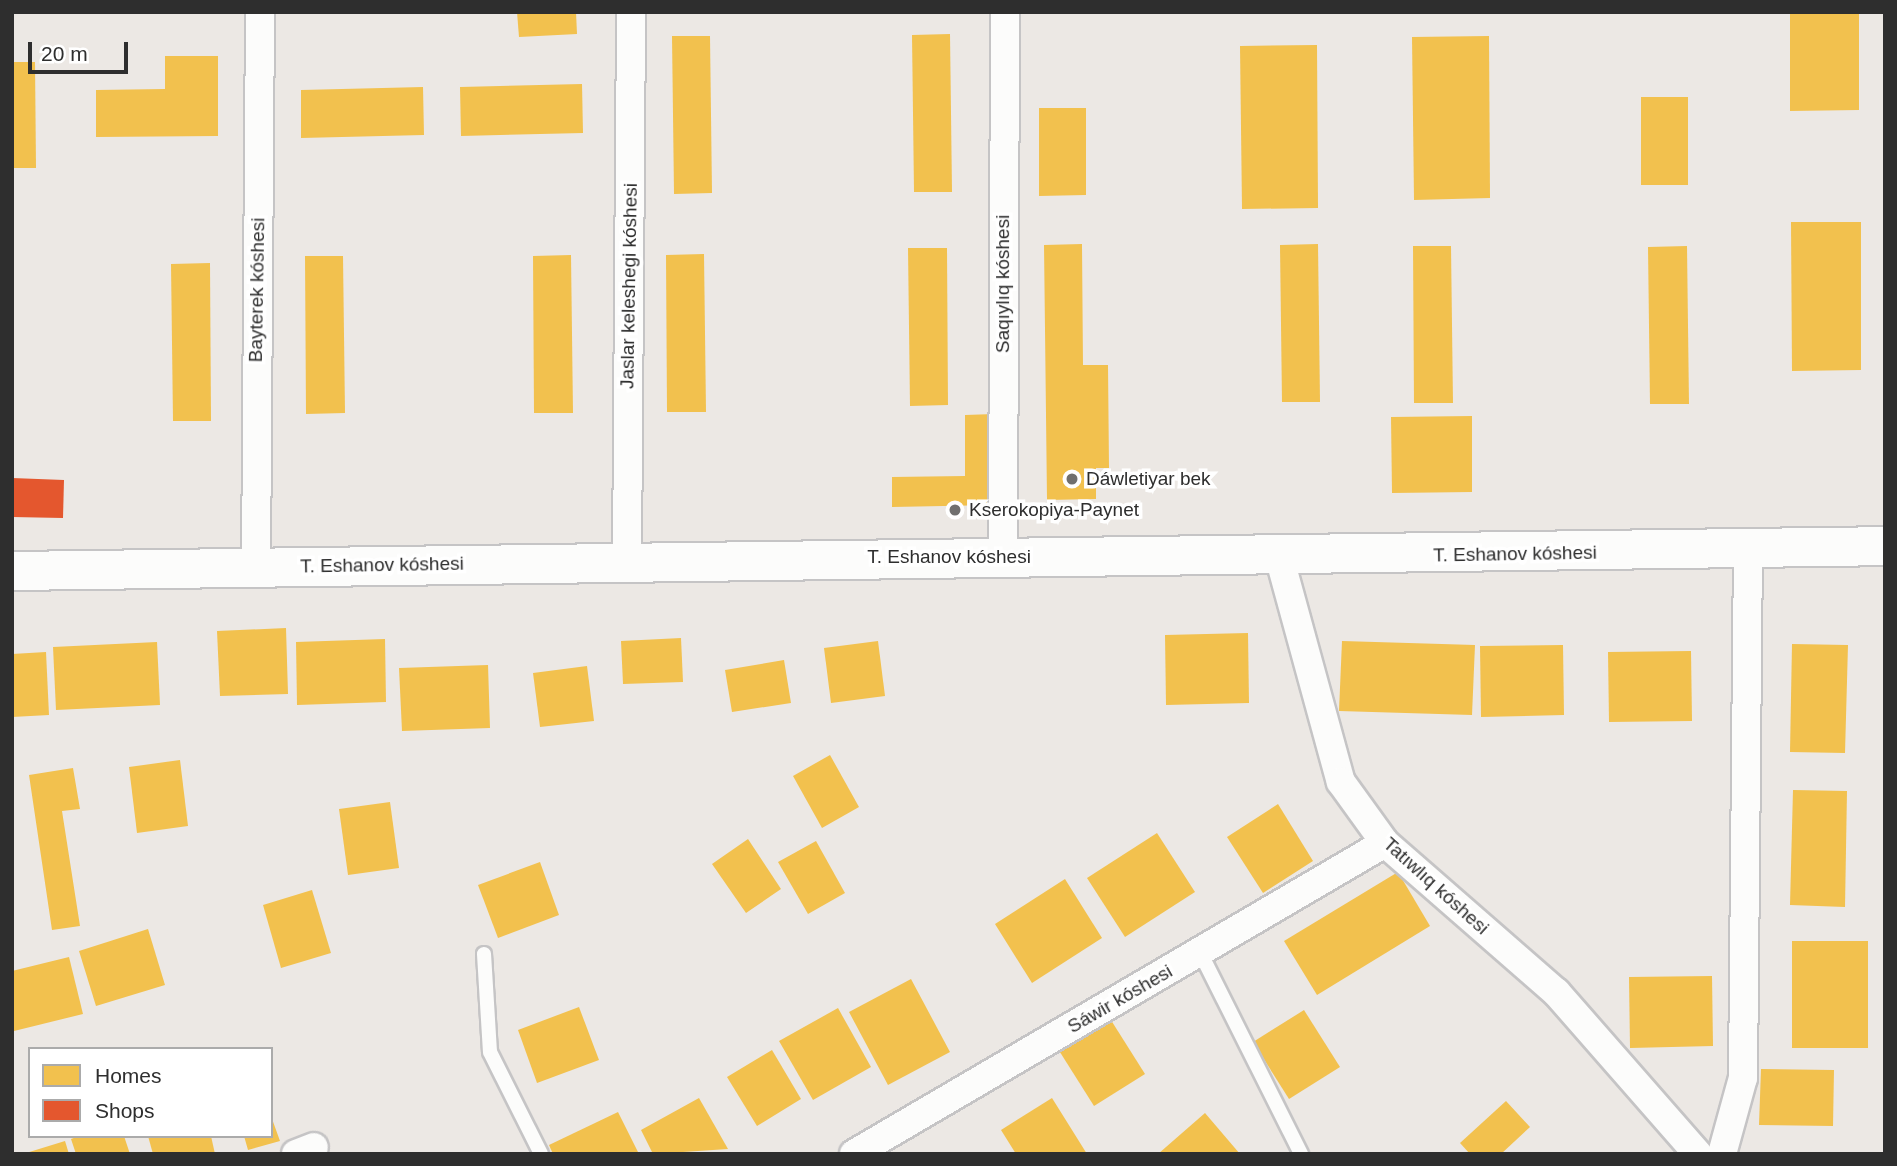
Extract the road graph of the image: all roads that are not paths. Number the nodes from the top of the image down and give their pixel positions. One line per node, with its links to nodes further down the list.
1 (260, 12): 9 (street, Bayterek kóshesi)
2 (631, 12): 8 (street, Jaslar keleshegi kóshesi)
3 (1005, 12): 6 (street, Saqıylıq kóshesi)
4 (1885, 546): 5 (main road, T. Eshanov kóshesi)
5 (1748, 551): 7 (main road, T. Eshanov kóshesi); 18 (street)
6 (1003, 556): 7 (main road, T. Eshanov kóshesi); 8 (main road, T. Eshanov kóshesi)
7 (1279, 556): 11 (street, Tatıwlıq kóshesi)
8 (626, 560): 9 (main road, T. Eshanov kóshesi)
9 (256, 568): 10 (main road, T. Eshanov kóshesi)
10 (12, 571)
11 (1385, 843): 12 (street, Sáwir kóshesi); 17 (street, Tatıwlıq kóshesi)
12 (1200, 952): 15 (street, Sáwir kóshesi); 16 (lane)
13 (484, 954): 14 (lane)
14 (541, 1154)
15 (854, 1154)
16 (1301, 1154)
17 (1698, 1154)
18 (1722, 1154)

